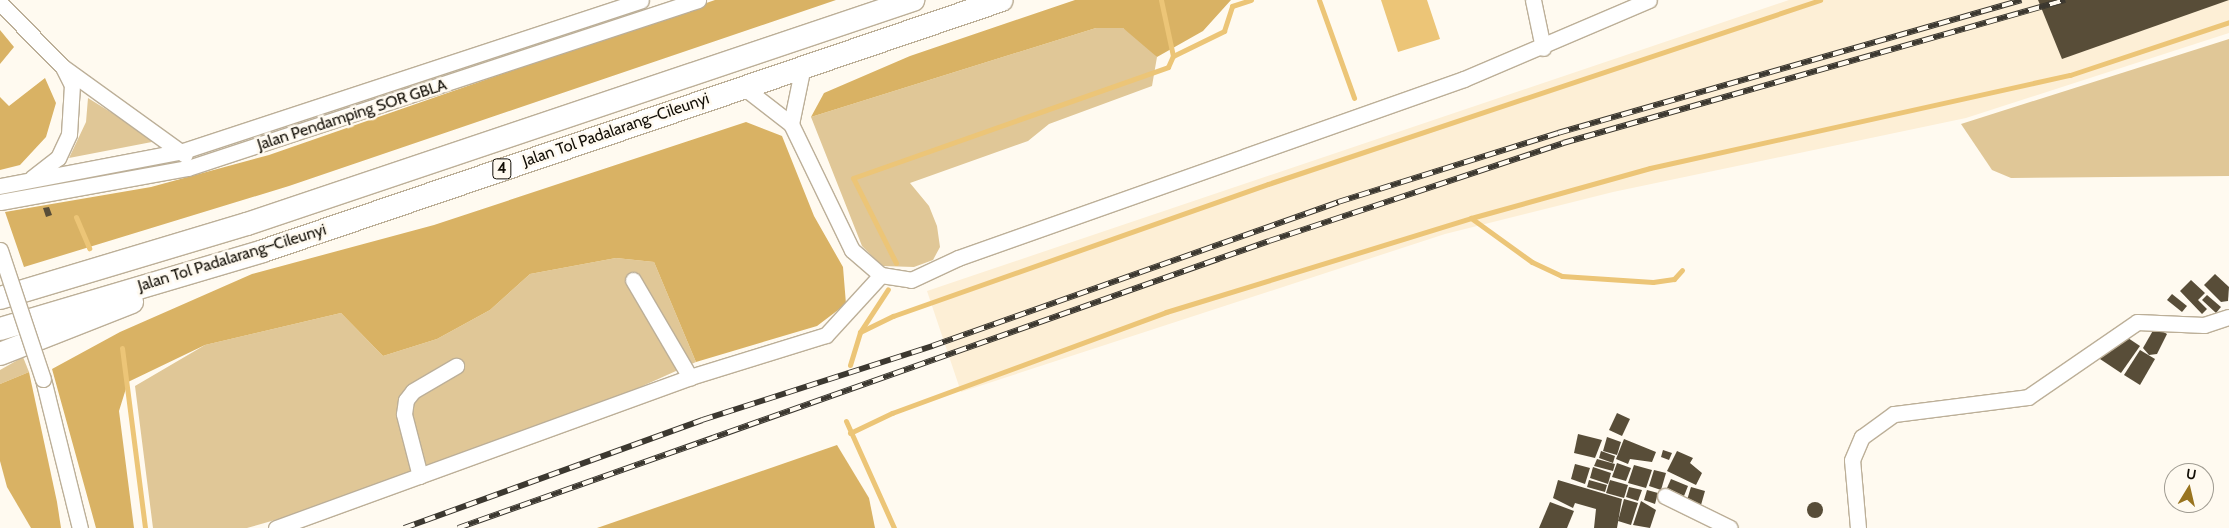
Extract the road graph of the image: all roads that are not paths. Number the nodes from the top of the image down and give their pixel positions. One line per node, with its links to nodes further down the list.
1 (641, 0): 13 (street, Jalan Pendamping SOR GBLA)
2 (698, 0): 14 (street, Jalan Pendamping SOR GBLA)
3 (913, 0): 22 (highway, Jalan Tol Padalarang–Cileunyi / 4)
4 (1002, 0): 9 (highway, Jalan Tol Padalarang–Cileunyi / 4)
5 (1533, 0): 8 (street)
6 (1649, 0): 8 (street)
7 (0, 3): 10 (street)
8 (1543, 48): 19 (street)
9 (803, 66): 11 (highway, Jalan Tol Padalarang–Cileunyi / 4); 12 (street)
10 (63, 67): 13 (street); 15 (street)
11 (742, 86): 12 (street); 20 (highway, Jalan Tol Padalarang–Cileunyi / 4)
12 (791, 124): 19 (street)
13 (184, 150): 14 (street); 15 (street, Jalan Pendamping SOR GBLA)
14 (188, 168): 17 (street, Jalan Pendamping SOR GBLA)
15 (29, 181): 16 (street, Jalan Pendamping SOR GBLA)
16 (0, 186)
17 (0, 202)
18 (0, 250): 30 (street, bridge)
19 (881, 275): 27 (street)
20 (166, 279): 24 (highway, Jalan Tol Padalarang–Cileunyi / 4); 25 (highway)
21 (633, 280): 27 (street)
22 (0, 298)
23 (2229, 317): 33 (street)
24 (0, 329)
25 (0, 354)
26 (456, 366): 28 (street)
27 (690, 377): 28 (street)
28 (420, 476): 31 (street)
29 (1665, 496): 32 (street)
30 (80, 528)
31 (276, 528)
32 (1730, 528)
33 (1858, 528)

